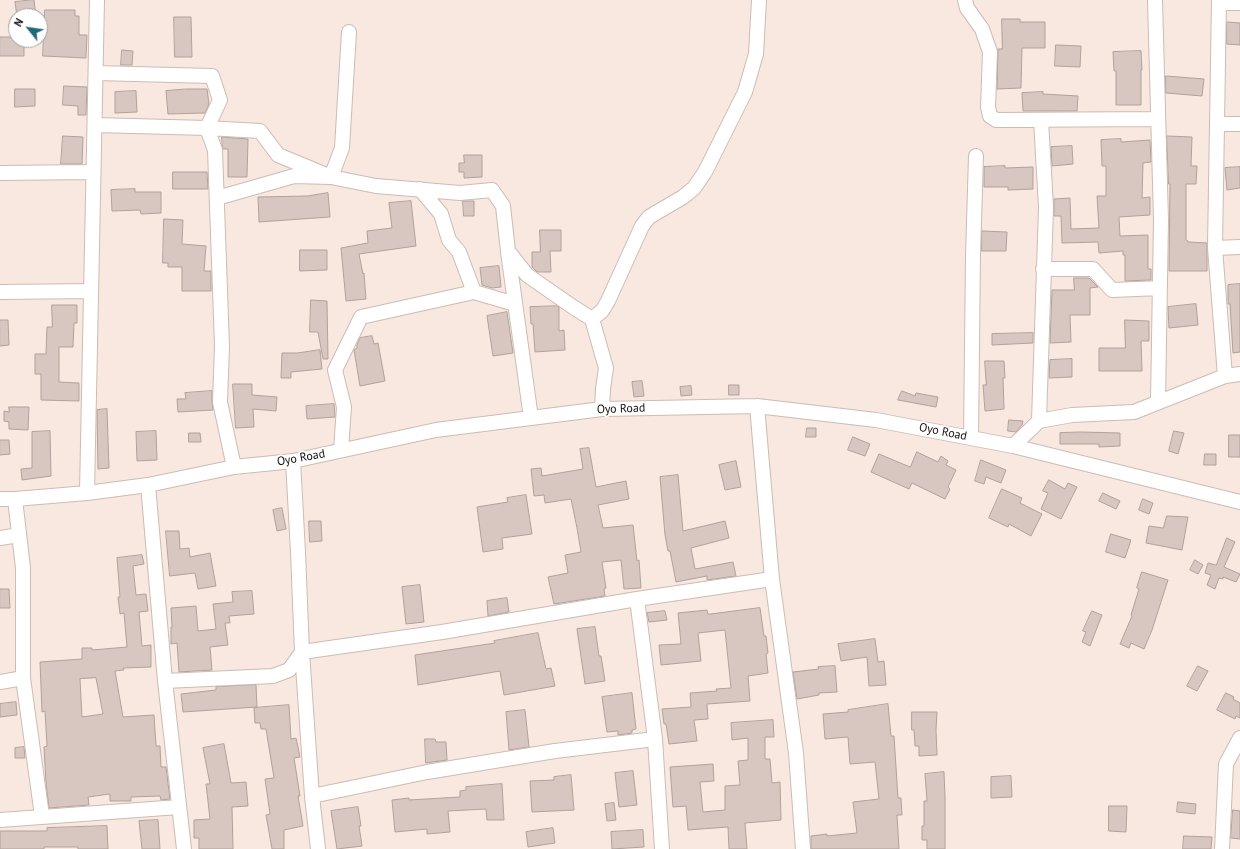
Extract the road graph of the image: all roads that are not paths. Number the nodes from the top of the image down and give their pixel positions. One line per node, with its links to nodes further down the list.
1 (96, 0): 8 (street)
2 (759, 0): 30 (street)
3 (965, 0): 10 (street)
4 (1155, 0): 9 (street)
5 (1219, 2): 6 (street); 11 (street)
6 (1240, 3)
7 (349, 32): 18 (street)
8 (96, 73): 13 (street); 14 (street)
9 (1158, 119): 10 (street); 25 (street)
10 (1041, 120): 24 (street)
11 (1218, 124): 12 (street); 21 (street)
12 (1240, 124)
13 (95, 125): 14 (street); 16 (street)
14 (207, 128): 18 (street); 20 (street)
15 (976, 156): 38 (street)
16 (93, 171): 17 (street); 26 (street)
17 (0, 173)
18 (331, 177): 19 (street); 20 (street)
19 (420, 189): 23 (street); 28 (street)
20 (217, 198): 42 (street)
21 (1215, 248): 22 (street); 32 (street)
22 (1240, 248)
23 (508, 251): 29 (street); 30 (street)
24 (1043, 269): 25 (street); 37 (street)
25 (1160, 288): 33 (street)
26 (91, 291): 27 (street); 44 (street)
27 (0, 292)
28 (474, 292): 29 (street); 40 (street)
29 (515, 304): 36 (street)
30 (592, 319): 35 (street)
31 (1240, 374): 32 (street)
32 (1225, 376): 33 (street)
33 (1158, 402): 37 (street)
34 (757, 406): 35 (street, Oyo Road); 38 (street, Oyo Road); 50 (street)
35 (602, 409): 36 (street, Oyo Road)
36 (531, 418): 40 (street, Oyo Road)
37 (1039, 421): 39 (street)
38 (972, 438): 39 (street, Oyo Road)
39 (1012, 446): 47 (street, Oyo Road)
40 (341, 450): 41 (street, Oyo Road)
41 (293, 461): 42 (street, Oyo Road); 52 (street)
42 (234, 467): 43 (street, Oyo Road)
43 (148, 485): 44 (street, Oyo Road); 54 (street)
44 (87, 493): 46 (street, Oyo Road)
45 (0, 499): 46 (street, Oyo Road)
46 (15, 499): 48 (street)
47 (1240, 502)
48 (19, 535): 49 (street); 53 (street)
49 (0, 538)
50 (772, 579): 51 (street); 65 (street)
51 (637, 599): 52 (street); 57 (street)
52 (302, 652): 54 (street); 58 (street)
53 (23, 678): 55 (street); 60 (street)
54 (165, 681): 59 (street)
55 (0, 682)
56 (1240, 738): 66 (street)
57 (655, 739): 58 (street); 64 (street)
58 (312, 796): 63 (street)
59 (179, 807): 60 (street); 62 (street)
60 (42, 816): 61 (street)
61 (0, 820)
62 (184, 849)
63 (318, 849)
64 (662, 849)
65 (802, 849)
66 (1222, 849)

